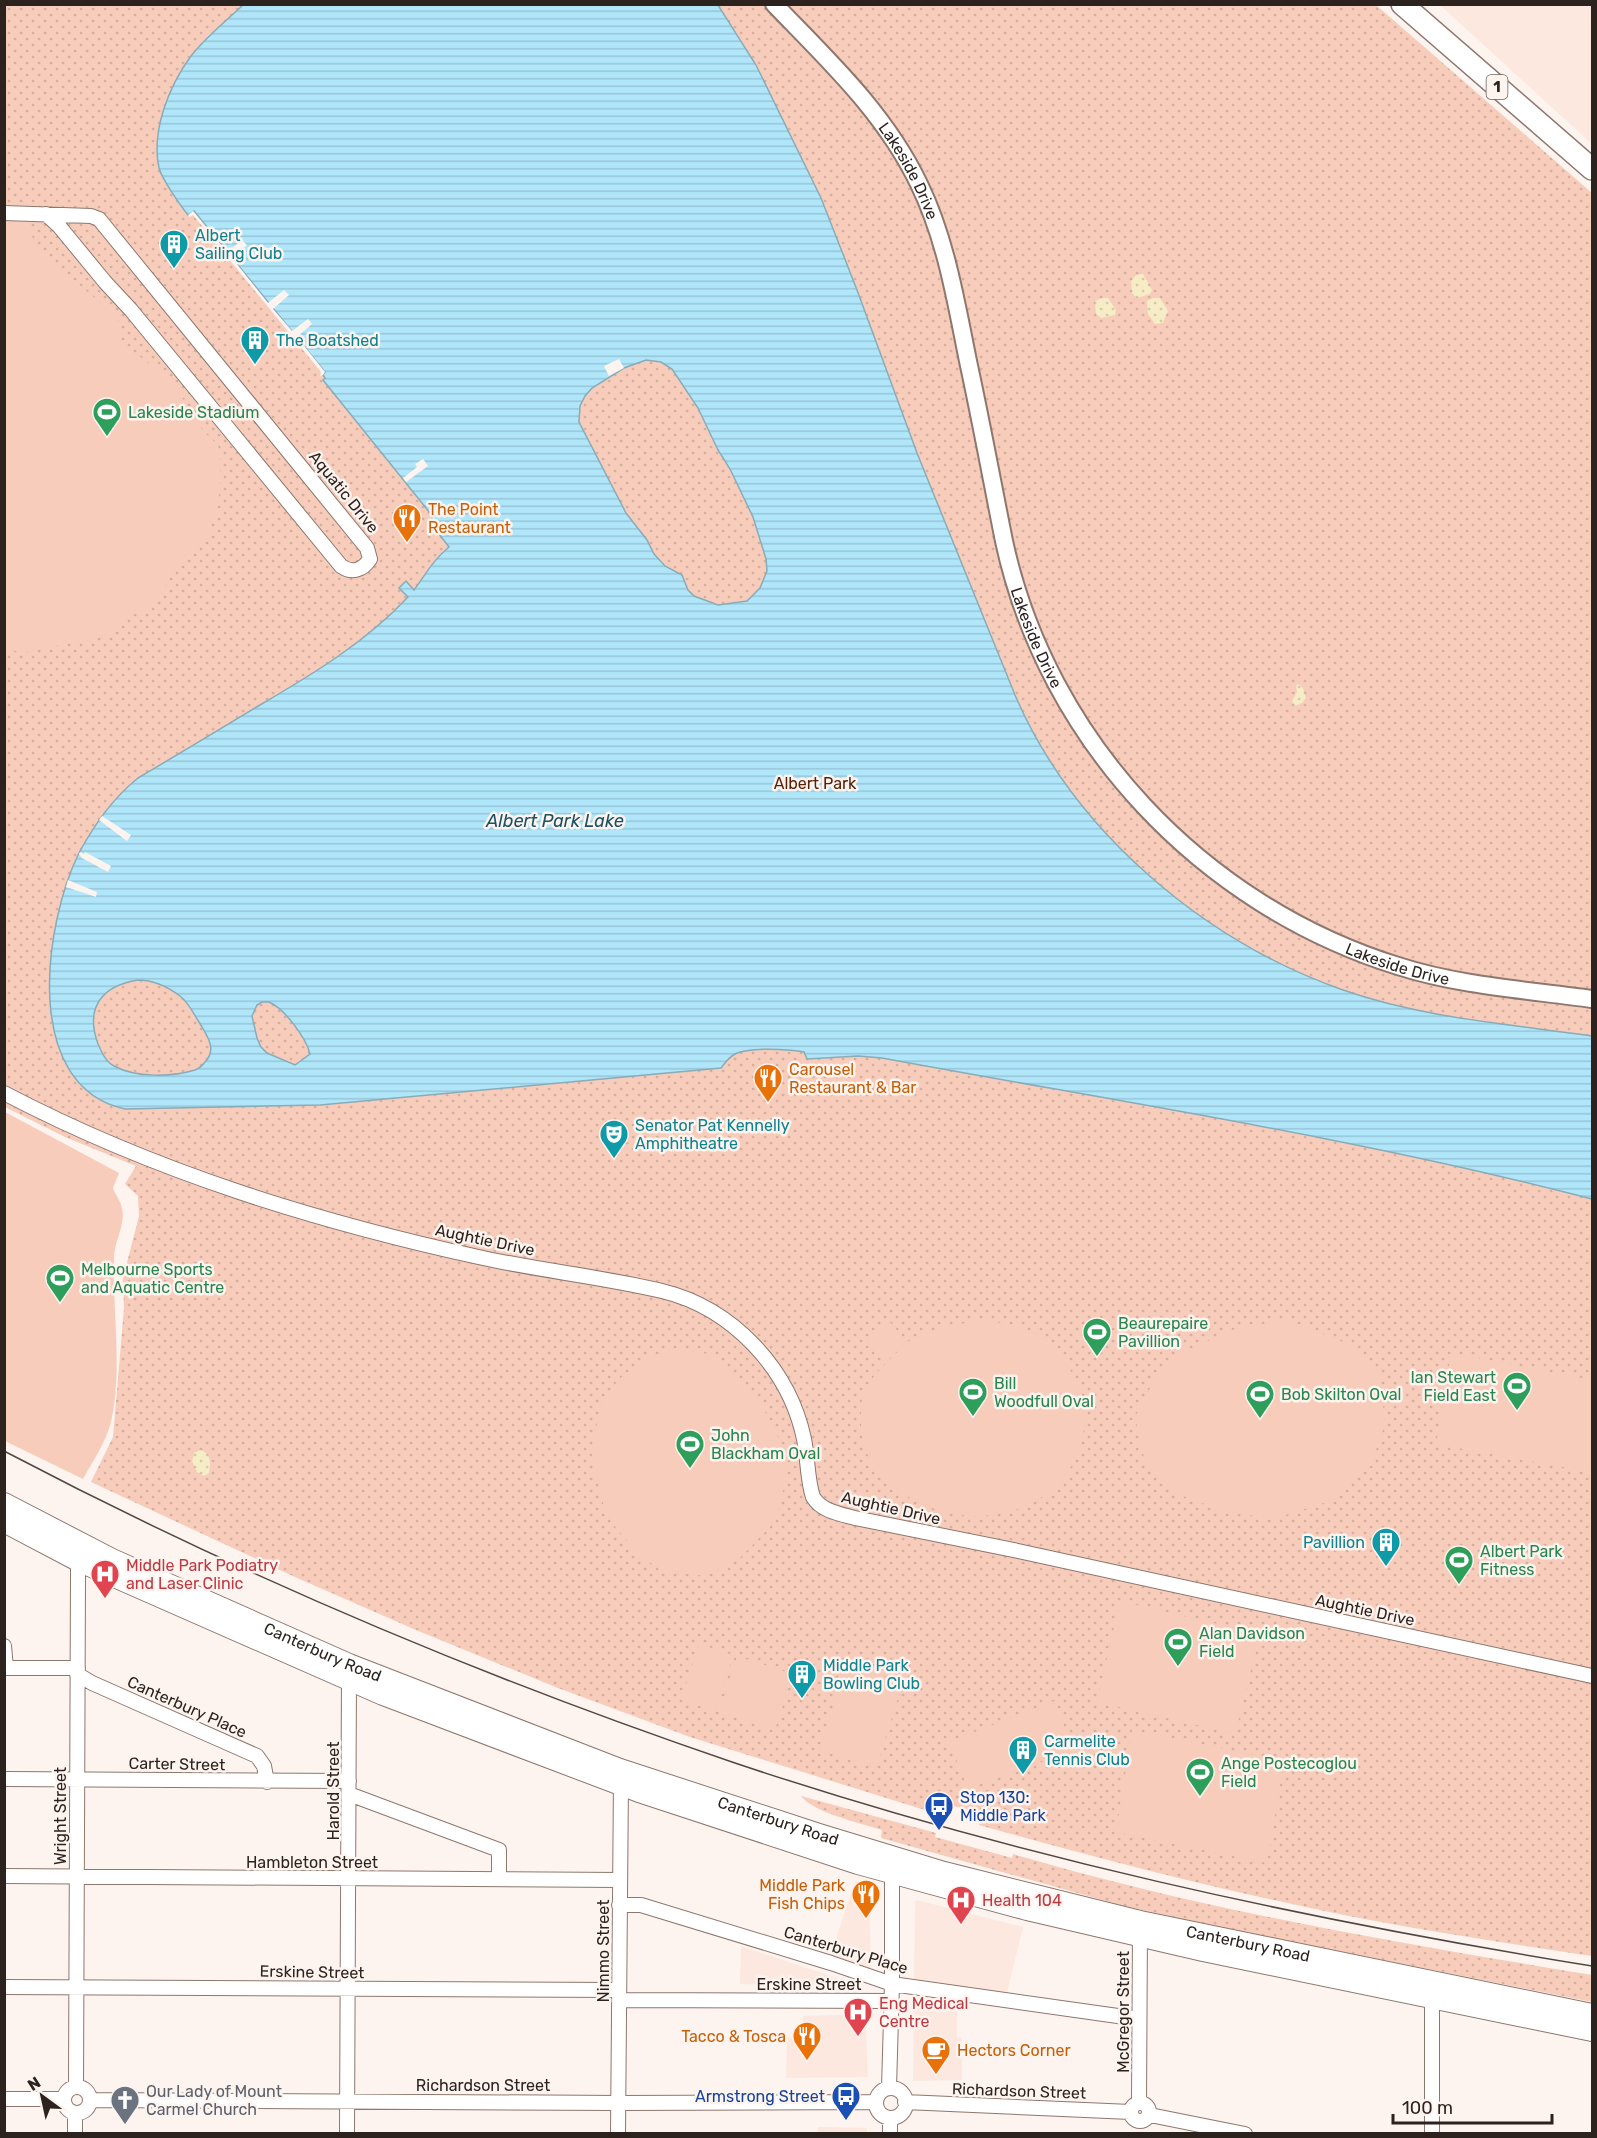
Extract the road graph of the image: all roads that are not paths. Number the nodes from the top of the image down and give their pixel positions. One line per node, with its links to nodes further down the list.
1 (774, 4): 6 (street, Lakeside Drive)
2 (1402, 4): 3 (highway, 1)
3 (1593, 169)
4 (6, 214): 5 (street, Aquatic Drive)
5 (46, 214): 5 (street, Aquatic Drive)
6 (1593, 999)
7 (4, 1093): 15 (street, Aughtie Drive)
8 (4, 1503): 10 (main road, Canterbury Road)
9 (4, 1522): 10 (main road, Canterbury Road)
10 (82, 1554): 13 (street, Wright Street); 14 (main road, Canterbury Road)
11 (4, 1646): 12 (street)
12 (5, 1668): 13 (street)
13 (78, 1671): 18 (street, Wright Street); 19 (street, Canterbury Place)
14 (349, 1672): 16 (main road, Canterbury Road); 20 (street, Harold Street)
15 (1593, 1676)
16 (620, 1777): 21 (main road, Canterbury Road); 26 (street, Nimmo Street); 28 (main road, Canterbury Road)
17 (4, 1779): 18 (street, Carter Street)
18 (77, 1780): 19 (street, Carter Street); 23 (street, Wright Street)
19 (267, 1782): 20 (street, Carter Street)
20 (349, 1788): 24 (street, Harold Street); 25 (street)
21 (892, 1874): 28 (main road, Canterbury Road); 29 (street)
22 (4, 1876): 23 (street, Hambleton Street)
23 (77, 1877): 24 (street, Hambleton Street); 31 (street, Wright Street)
24 (348, 1878): 25 (street, Hambleton Street); 32 (street, Harold Street)
25 (499, 1879): 26 (street, Hambleton Street)
26 (620, 1880): 27 (street, Nimmo Street)
27 (619, 1905): 29 (street, Canterbury Place); 34 (street, Nimmo Street)
28 (1140, 1929): 33 (main road, Canterbury Road); 37 (street, McGregor Street)
29 (892, 1984): 35 (street); 37 (street, Canterbury Place)
30 (4, 1987): 31 (street, Erskine Street)
31 (76, 1988): 32 (street, Erskine Street); 39 (street, Wright Street)
32 (349, 1990): 34 (street, Erskine Street); 44 (street, Harold Street)
33 (1432, 1990): 36 (main road, Canterbury Road); 38 (main road, Canterbury Road); 56 (street)
34 (619, 1995): 35 (street, Erskine Street); 47 (street, Nimmo Street)
35 (891, 2001): 40 (street)
36 (1593, 2014)
37 (1139, 2019): 49 (street, McGregor Street)
38 (1593, 2031)
39 (76, 2087): 42 (street); 43 (street)
40 (890, 2088): 45 (street); 46 (street)
41 (4, 2099): 42 (street)
42 (64, 2099): 48 (street)
43 (90, 2100): 44 (street, Richardson Street); 48 (street)
44 (347, 2101): 47 (street, Richardson Street); 52 (street, Harold Street)
45 (876, 2102): 47 (street, Richardson Street); 50 (street)
46 (905, 2102): 49 (street, Richardson Street); 50 (street)
47 (618, 2103): 53 (street, Nimmo Street)
48 (75, 2113): 51 (street)
49 (1139, 2117): 55 (street, Richardson Street)
50 (890, 2118): 54 (street)
51 (75, 2133)
52 (347, 2133)
53 (618, 2133)
54 (890, 2133)
55 (1245, 2133)
56 (1432, 2133)

